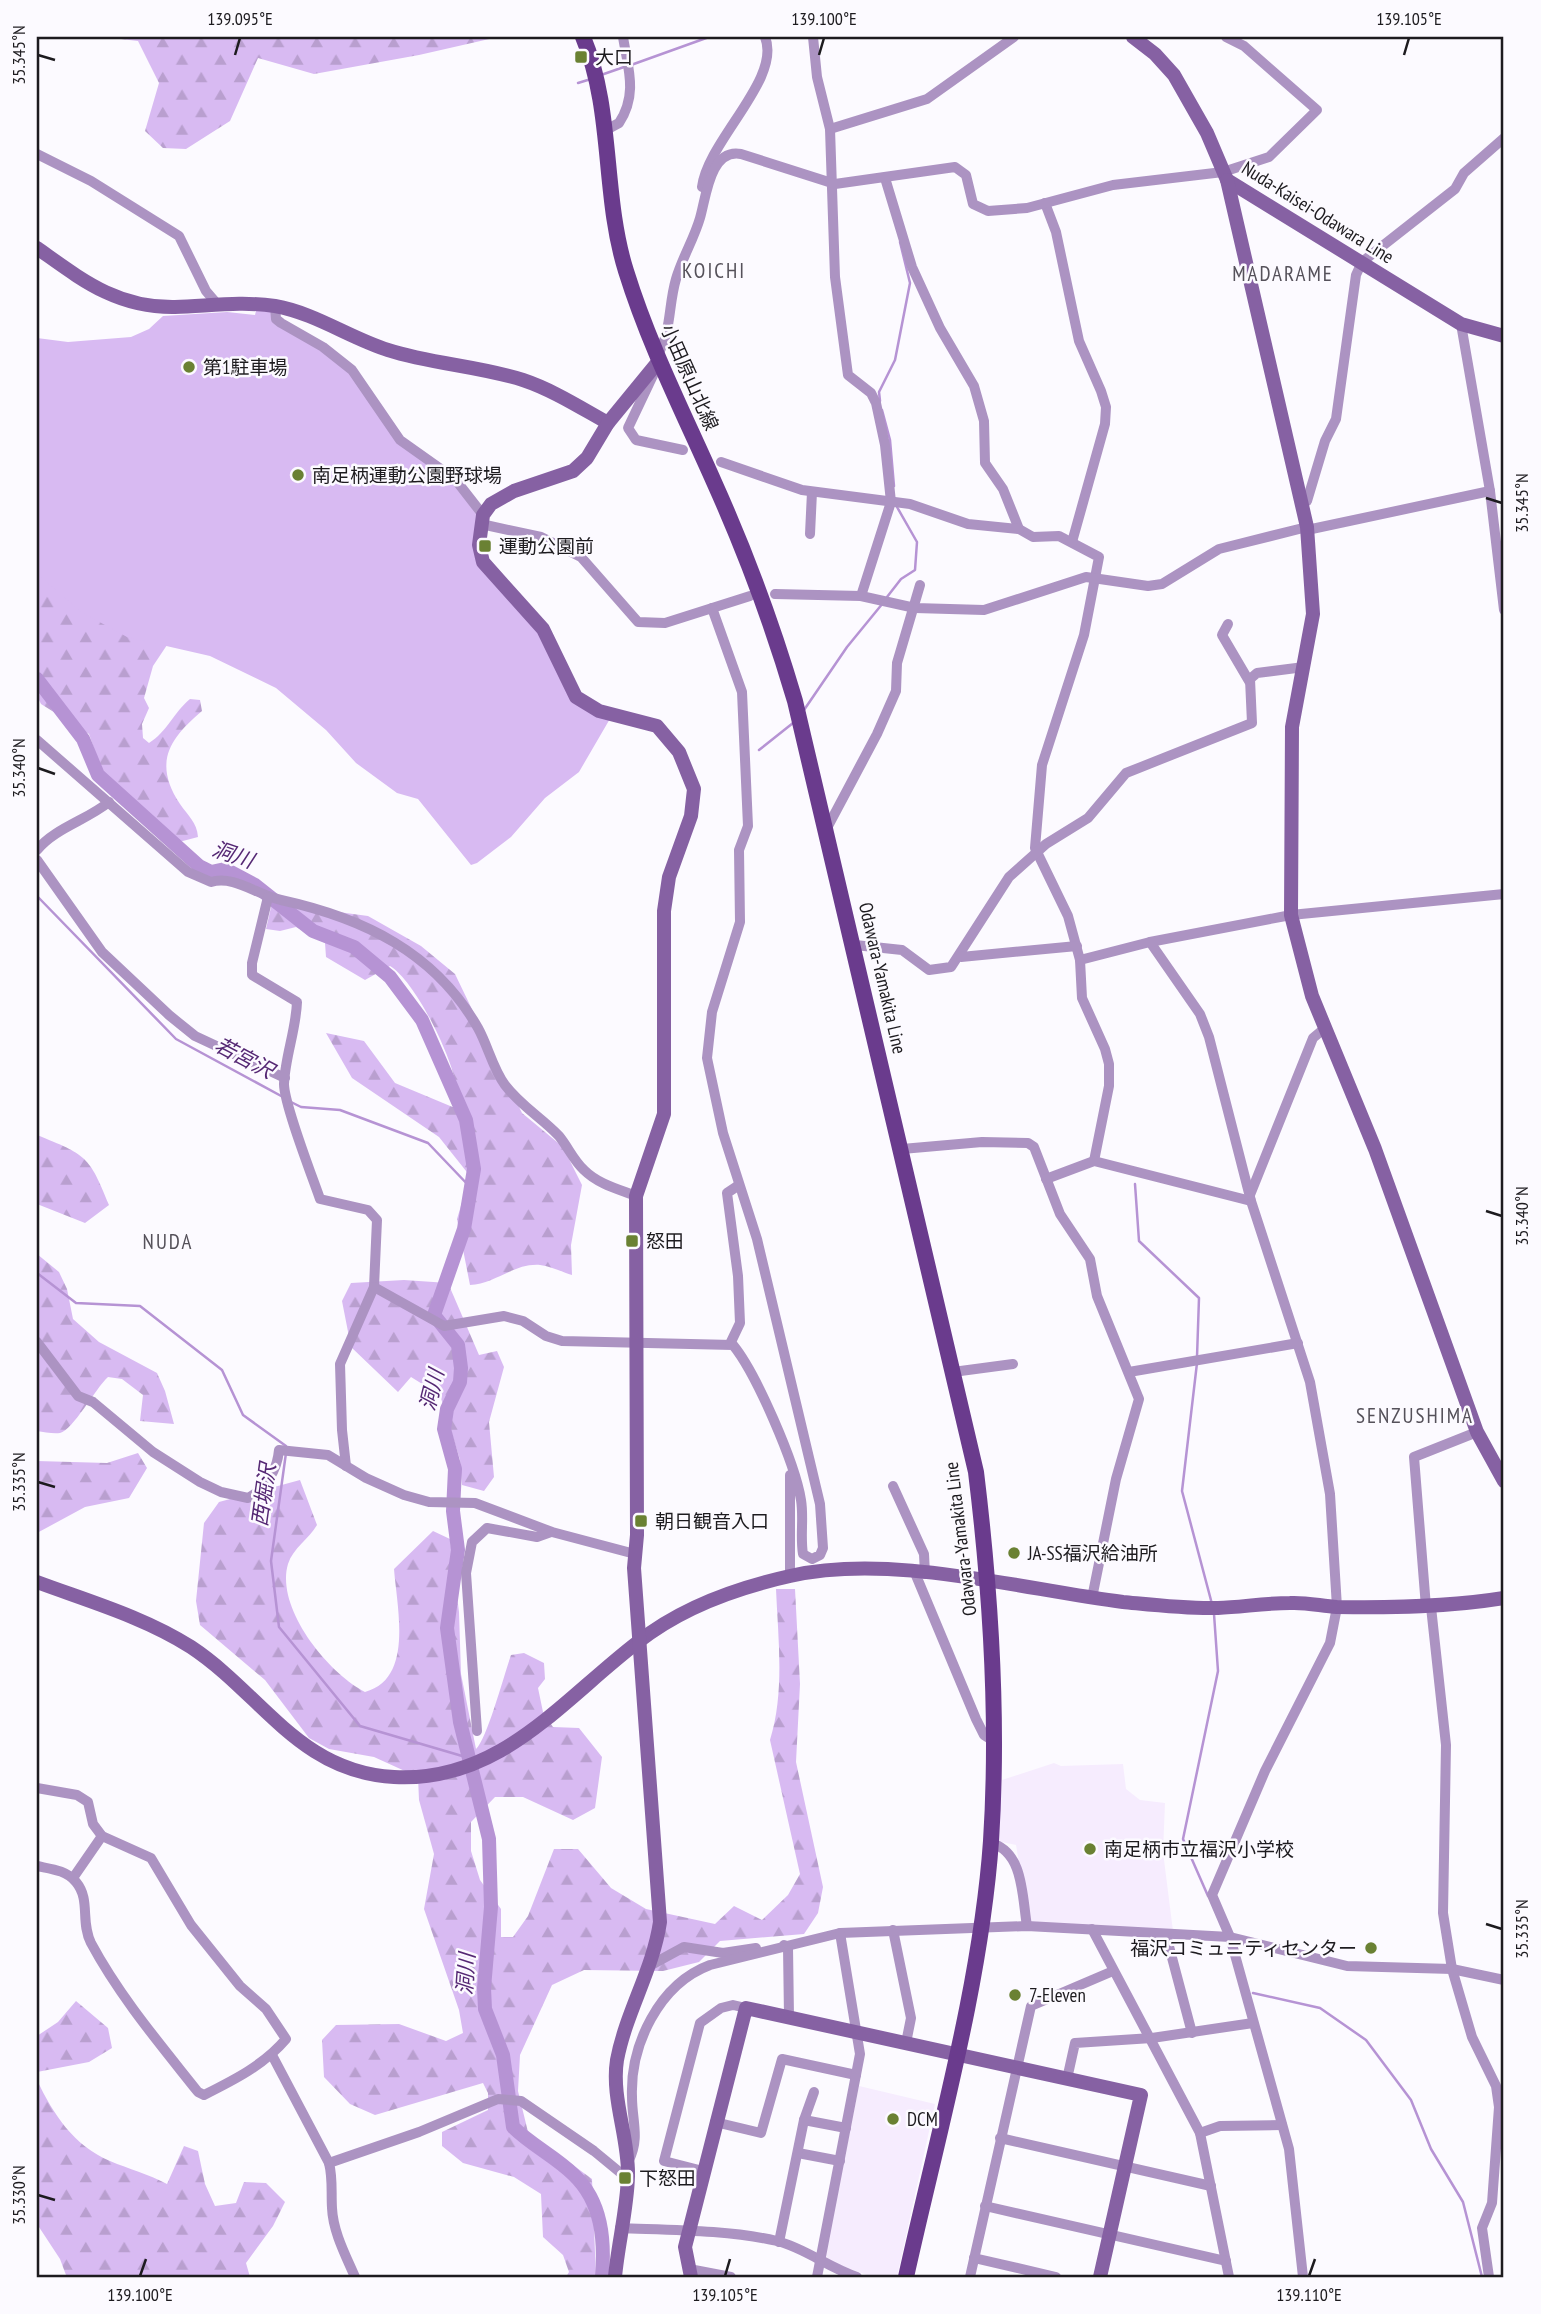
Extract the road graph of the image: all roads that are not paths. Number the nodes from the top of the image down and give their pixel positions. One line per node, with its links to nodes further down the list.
1 (583, 37): 9 (main road, 小田原山北線)
2 (623, 37): 9 (street)
3 (765, 37): 15 (street)
4 (813, 37): 8 (street)
5 (1014, 37): 8 (street)
6 (1133, 37): 12 (street, Nuda-Kaisei-Odawara Line)
7 (1226, 37): 12 (street)
8 (830, 129): 14 (street)
9 (606, 130): 23 (main road, 小田原山北線)
10 (1504, 138): 18 (street)
11 (37, 154): 19 (street)
12 (1225, 176): 16 (street); 18 (street, Nuda-Kaisei-Odawara Line); 30 (street)
13 (885, 177): 14 (street); 16 (street); 32 (street)
14 (835, 184): 15 (street); 29 (street)
15 (705, 191): 23 (street)
16 (1045, 203): 35 (street)
17 (37, 248): 19 (street)
18 (1362, 262): 21 (street, Nuda-Kaisei-Odawara Line); 30 (street)
19 (218, 304): 20 (street)
20 (275, 306): 24 (street); 31 (street)
21 (1461, 324): 22 (street, Nuda-Kaisei-Odawara Line); 27 (street)
22 (1504, 336)
23 (657, 359): 24 (street); 25 (street); 47 (main road, 小田原山北線)
24 (608, 423): 31 (street)
25 (683, 450)
26 (721, 462): 28 (street)
27 (1490, 491): 33 (street); 43 (street)
28 (812, 492): 29 (street); 34 (street)
29 (891, 502): 32 (street); 40 (street)
30 (1300, 502): 33 (street)
31 (482, 519): 41 (street); 68 (street)
32 (1019, 529): 35 (street)
33 (1307, 529): 36 (street); 45 (street)
34 (810, 534)
35 (1072, 542): 36 (street)
36 (1097, 579): 42 (street); 52 (street)
37 (920, 584): 42 (street)
38 (775, 594): 40 (street)
39 (750, 596): 41 (street)
40 (861, 596): 42 (street)
41 (712, 608): 67 (street)
42 (915, 608): 50 (street)
43 (1504, 610)
44 (1227, 624): 46 (street)
45 (1304, 667): 46 (street); 56 (street)
46 (1249, 681): 52 (street)
47 (799, 717): 50 (main road, Odawara-Yamakita Line)
48 (37, 740): 49 (street)
49 (109, 802): 51 (street); 55 (street)
50 (827, 830): 58 (main road, Odawara-Yamakita Line)
51 (37, 850)
52 (1035, 853): 59 (street); 60 (street)
53 (37, 860): 63 (street)
54 (1504, 894): 56 (street)
55 (268, 897): 63 (street); 68 (street)
56 (1291, 915): 57 (street); 62 (street)
57 (1150, 942): 61 (street); 69 (street)
58 (855, 945): 60 (street); 64 (main road, Odawara-Yamakita Line)
59 (1077, 946): 60 (street); 61 (street)
60 (961, 957)
61 (1080, 960): 65 (street)
62 (1325, 1028): 69 (street); 78 (street)
63 (285, 1078): 70 (street)
64 (902, 1149): 66 (street); 76 (main road, Odawara-Yamakita Line)
65 (1094, 1161): 66 (street); 69 (street)
66 (1046, 1180): 77 (street)
67 (739, 1185): 74 (street); 79 (street)
68 (636, 1196): 72 (street)
69 (1250, 1198): 73 (street)
70 (374, 1287): 72 (street); 80 (street)
71 (37, 1342): 80 (street)
72 (637, 1343): 74 (street); 84 (street)
73 (1298, 1343): 77 (street); 91 (street)
74 (730, 1344): 79 (street)
75 (1013, 1364): 76 (street)
76 (953, 1372): 87 (main road, Odawara-Yamakita Line)
77 (1129, 1372): 89 (street)
78 (1476, 1432): 81 (street); 92 (street)
79 (789, 1464): 86 (street)
80 (346, 1466): 83 (street)
81 (1504, 1481)
82 (893, 1486): 85 (street)
83 (552, 1532): 84 (street); 94 (street)
84 (635, 1554): 93 (street)
85 (920, 1573): 86 (street); 87 (street); 95 (street)
86 (795, 1575): 93 (street)
87 (989, 1581): 89 (street); 95 (main road, Odawara-Yamakita Line)
88 (37, 1582): 93 (street)
89 (1092, 1598): 91 (street)
90 (1504, 1598): 92 (street)
91 (1337, 1606): 92 (street); 107 (street)
92 (1428, 1607): 110 (street)
93 (639, 1640): 109 (street)
94 (477, 1731)
95 (995, 1742): 98 (main road, Odawara-Yamakita Line)
96 (37, 1788): 97 (street)
97 (102, 1836): 100 (street); 120 (street)
98 (990, 1843): 101 (street); 102 (main road, Odawara-Yamakita Line)
99 (37, 1866): 100 (street)
100 (73, 1878): 120 (street)
101 (1027, 1926): 102 (street); 103 (street)
102 (981, 1927): 104 (street); 121 (main road, Odawara-Yamakita Line)
103 (1092, 1929): 106 (street); 111 (street)
104 (893, 1930): 105 (street); 119 (street)
105 (840, 1933): 108 (street); 116 (street)
106 (1166, 1935): 107 (street); 117 (street)
107 (1230, 1937): 110 (street); 115 (street)
108 (789, 1947): 109 (street); 114 (street); 135 (street)
109 (650, 1965): 135 (street)
110 (1451, 1969): 112 (street); 125 (street)
111 (1113, 1970): 118 (street); 122 (street)
112 (1504, 1980)
113 (746, 2008): 114 (street); 128 (street); 138 (street)
114 (789, 2017): 116 (street)
115 (1253, 2024): 117 (street); 129 (street)
116 (857, 2032): 119 (street); 123 (street)
117 (1192, 2033): 118 (street)
118 (1152, 2038): 124 (street); 131 (street)
119 (905, 2043): 121 (street)
120 (272, 2055): 136 (street)
121 (955, 2056): 122 (street); 155 (main road, Odawara-Yamakita Line)
122 (1016, 2069): 124 (street); 132 (street)
123 (856, 2075): 128 (street); 130 (street)
124 (1068, 2079): 137 (street)
125 (1500, 2087): 161 (street)
126 (814, 2092): 127 (street)
127 (804, 2119): 130 (street); 133 (street)
128 (715, 2122): 138 (street)
129 (1282, 2125): 131 (street); 160 (street)
130 (846, 2128): 134 (street)
131 (1200, 2133): 140 (street)
132 (1000, 2138): 137 (street); 141 (street)
133 (798, 2153): 134 (street); 145 (street)
134 (840, 2161): 147 (street)
135 (628, 2162): 139 (street)
136 (329, 2163): 139 (street); 150 (street)
137 (1124, 2168): 140 (street); 144 (street)
138 (703, 2171): 143 (street)
139 (628, 2179): 142 (street)
140 (1211, 2186): 148 (street)
141 (985, 2206): 144 (street); 146 (street)
142 (620, 2228): 143 (street); 151 (street)
143 (689, 2231): 145 (street); 149 (street)
144 (1110, 2236): 148 (street); 158 (street)
145 (779, 2242): 147 (street)
146 (974, 2258): 156 (street); 157 (street)
147 (820, 2261): 153 (street); 154 (street)
148 (1226, 2261): 159 (street)
149 (690, 2273): 152 (street)
150 (355, 2277)
151 (615, 2277)
152 (731, 2277)
153 (817, 2277)
154 (857, 2277)
155 (906, 2277)
156 (970, 2277)
157 (1056, 2277)
158 (1100, 2277)
159 (1229, 2277)
160 (1303, 2277)
161 (1489, 2277)

